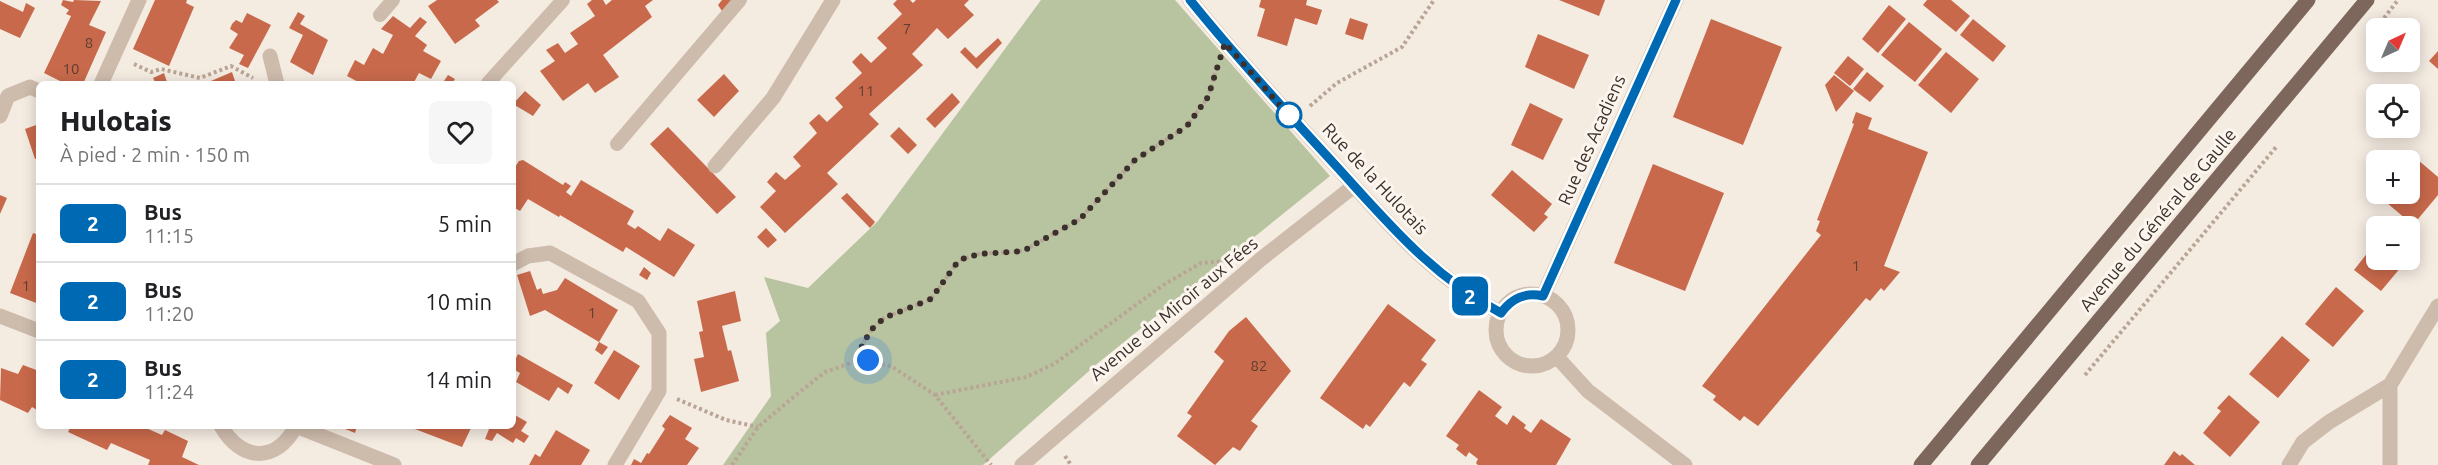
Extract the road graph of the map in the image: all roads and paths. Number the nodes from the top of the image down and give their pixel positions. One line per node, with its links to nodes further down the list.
1 (139, 0): 13 (street)
2 (393, 0): 11 (lane)
3 (563, 0): 18 (lane)
4 (740, 0): 22 (lane)
5 (833, 0): 23 (street)
6 (1190, 0): 12 (street, Rue de la Hulotais)
7 (1434, 0): 21 (path)
8 (1676, 0): 27 (street, Rue des Acadiens)
9 (2308, 0): 48 (main road, Avenue du Général de Gaulle)
10 (2367, 0): 49 (main road, Avenue du Général de Gaulle)
11 (380, 15)
12 (1225, 43): 21 (street, Rue de la Hulotais); 33 (path)
13 (114, 54): 15 (path); 16 (street)
14 (270, 56): 17 (street)
15 (256, 80)
16 (102, 81)
17 (276, 81)
18 (490, 81)
19 (36, 90): 20 (street)
20 (0, 116)
21 (1293, 120): 24 (street, Rue de la Hulotais)
22 (617, 144)
23 (716, 166)
24 (1354, 186): 25 (street, Avenue du Miroir aux Fées); 29 (street, Rue de la Hulotais)
25 (1261, 259): 36 (path); 46 (street, Avenue du Miroir aux Fées)
26 (516, 262): 35 (street)
27 (1543, 296): 29 (street); 32 (street)
28 (2438, 306): 34 (street)
29 (1501, 313): 32 (street)
30 (0, 316): 31 (street)
31 (36, 330)
32 (1557, 357): 47 (street)
33 (860, 360): 36 (path); 37 (path)
34 (2390, 386): 50 (street); 51 (street)
35 (659, 392): 37 (path); 43 (street)
36 (935, 395): 45 (path)
37 (758, 427): 44 (path)
38 (223, 429): 41 (street)
39 (294, 429): 41 (street)
40 (304, 429): 42 (street)
41 (254, 459)
42 (394, 465)
43 (615, 465)
44 (732, 465)
45 (991, 465)
46 (1022, 465)
47 (1685, 465)
48 (1921, 465)
49 (1978, 465)
50 (2289, 465)
51 (2390, 465)

